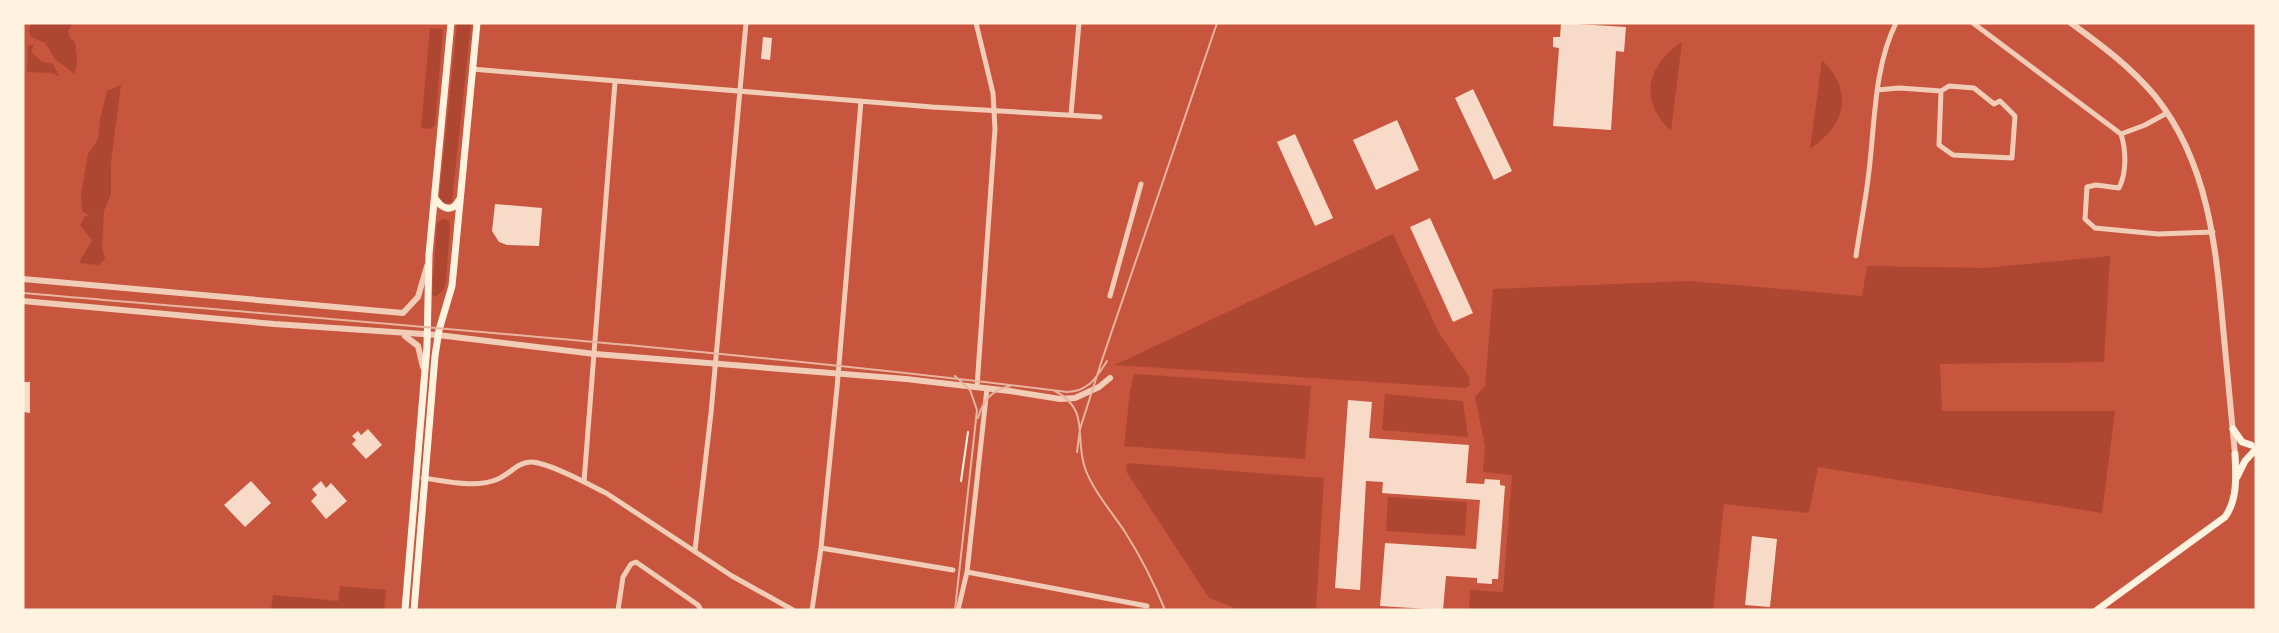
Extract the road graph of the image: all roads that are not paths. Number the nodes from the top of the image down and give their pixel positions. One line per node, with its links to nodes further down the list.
1 (452, 23): 21 (main road)
2 (477, 23): 9 (main road)
3 (746, 23): 11 (street)
4 (976, 23): 15 (street)
5 (1079, 23): 17 (street)
6 (1896, 23): 12 (street)
7 (1973, 23): 19 (street)
8 (2071, 23): 16 (street)
9 (472, 69): 10 (street); 22 (main road)
10 (615, 82): 11 (street); 32 (street)
11 (740, 90): 14 (street); 33 (street)
12 (1877, 90): 13 (street); 25 (street)
13 (1941, 91): 13 (street)
14 (861, 101): 15 (street); 34 (street)
15 (995, 109): 17 (street); 37 (street)
16 (2167, 113): 19 (street); 23 (street)
17 (1071, 114): 18 (street)
18 (1100, 117)
19 (2121, 134): 23 (street)
20 (1141, 184): 27 (street)
21 (434, 197): 22 (main road); 24 (main road)
22 (459, 199): 31 (main road)
23 (2213, 232): 39 (street)
24 (429, 254): 26 (street); 30 (main road)
25 (1856, 256)
26 (23, 279)
27 (1110, 296)
28 (23, 301): 29 (street)
29 (404, 335): 30 (street); 35 (street)
30 (427, 335): 31 (street); 35 (main road)
31 (438, 335): 32 (street); 42 (main road)
32 (595, 354): 33 (street); 44 (street)
33 (715, 364): 34 (street); 46 (street)
34 (838, 374): 37 (street); 45 (street)
35 (424, 375): 50 (main road)
36 (1110, 378): 38 (street)
37 (977, 387): 38 (street)
38 (987, 388): 48 (street)
39 (2233, 429): 40 (main road); 41 (street)
40 (2255, 446): 41 (main road); 43 (main road)
41 (2235, 454): 43 (main road)
42 (423, 478): 44 (street); 51 (main road)
43 (2236, 481): 57 (main road)
44 (584, 482): 46 (street)
45 (821, 548): 47 (street); 55 (street)
46 (695, 550): 54 (street)
47 (953, 570)
48 (967, 572): 49 (street); 56 (street)
49 (1147, 606)
50 (405, 610)
51 (414, 610)
52 (618, 610): 53 (street)
53 (701, 610)
54 (793, 610)
55 (812, 610)
56 (958, 610)
57 (2097, 610)

